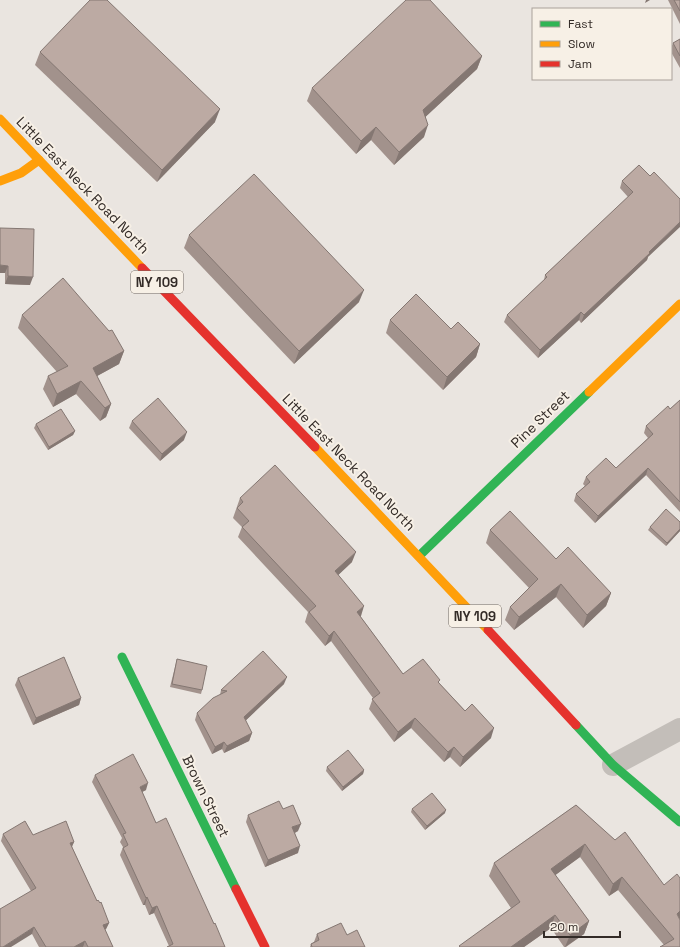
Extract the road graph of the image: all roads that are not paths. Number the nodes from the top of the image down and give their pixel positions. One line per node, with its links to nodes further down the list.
1 (0, 119): 2 (main road, Little East Neck Road North / NY 109)
2 (39, 160): 3 (main road); 5 (main road, Little East Neck Road North / NY 109)
3 (0, 181)
4 (680, 304): 5 (main road, Pine Street)
5 (419, 556): 8 (main road, Little East Neck Road North / NY 109)
6 (122, 657): 10 (main road, Brown Street)
7 (680, 729): 8 (street)
8 (613, 765): 9 (main road, Little East Neck Road North / NY 109)
9 (680, 822)
10 (265, 947)

